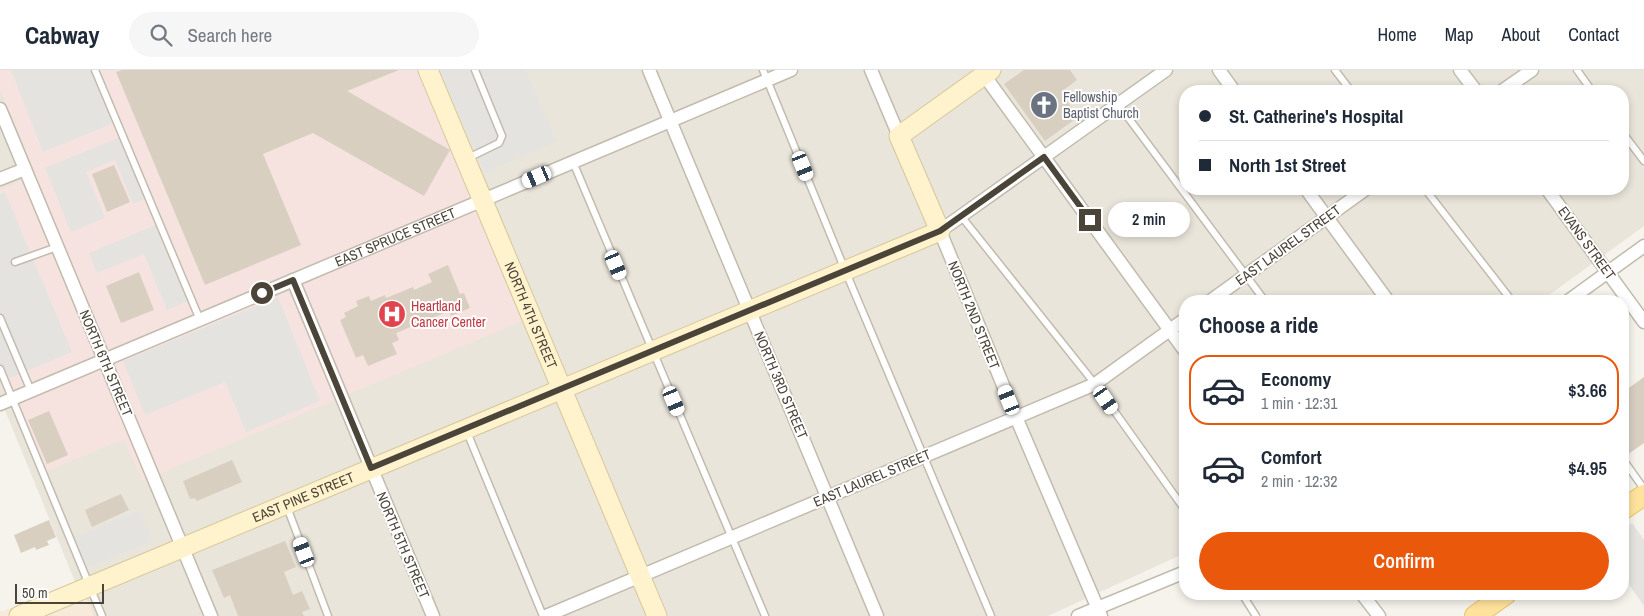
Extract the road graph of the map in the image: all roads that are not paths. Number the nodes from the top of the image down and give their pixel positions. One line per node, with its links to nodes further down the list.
1 (94, 70): 57 (lane)
2 (428, 70): 26 (street, NORTH 4TH STREET)
3 (475, 70): 26 (lane)
4 (649, 70): 22 (street, NORTH 3RD STREET)
5 (791, 70): 14 (street, EAST SPRUCE STREET)
6 (871, 70): 23 (street, NORTH 2ND STREET)
7 (1166, 70): 20 (street, EAST PINE STREET)
8 (1219, 70): 15 (street)
9 (1335, 70): 16 (lane)
10 (1460, 70): 17 (street)
11 (1532, 70): 18 (street)
12 (1577, 70): 19 (lane)
13 (986, 72): 23 (street); 25 (street)
14 (765, 75): 22 (street, EAST SPRUCE STREET); 44 (lane)
15 (1230, 85)
16 (1346, 85)
17 (1471, 85)
18 (1511, 85)
19 (1588, 85)
20 (1118, 104): 25 (street, EAST PINE STREET); 31 (lane)
21 (0, 110): 29 (street, NORTH 6TH STREET)
22 (670, 121): 28 (street, EAST SPRUCE STREET); 55 (street, NORTH 3RD STREET)
23 (899, 136): 40 (street, NORTH 2ND STREET)
24 (1629, 141): 27 (lane)
25 (1044, 157): 38 (street, EAST PINE STREET); 60 (street)
26 (466, 159): 37 (street, NORTH 4TH STREET)
27 (1644, 161)
28 (573, 162): 37 (street, EAST SPRUCE STREET); 62 (lane)
29 (25, 169): 30 (street); 42 (street, NORTH 6TH STREET)
30 (0, 179)
31 (1179, 185)
32 (1186, 195): 46 (lane)
33 (1310, 195): 39 (street)
34 (1358, 195): 39 (street, EAST LAUREL STREET)
35 (1430, 195): 51 (lane)
36 (1551, 195): 45 (street, EVANS STREET)
37 (484, 200): 47 (street, EAST SPRUCE STREET); 66 (street, NORTH 4TH STREET)
38 (961, 216): 40 (street, EAST PINE STREET); 65 (lane)
39 (1327, 217): 46 (street, EAST LAUREL STREET); 50 (street)
40 (940, 231): 44 (street, EAST PINE STREET); 70 (street, NORTH 2ND STREET)
41 (1644, 246): 45 (street)
42 (57, 247): 43 (lane); 63 (street, NORTH 6TH STREET)
43 (15, 262)
44 (845, 270): 55 (street, EAST PINE STREET); 72 (lane)
45 (1608, 272): 52 (street); 53 (street, EVANS STREET)
46 (1246, 275): 48 (street, EAST LAUREL STREET); 49 (lane)
47 (293, 280): 57 (street, EAST SPRUCE STREET); 73 (street, NORTH 5TH STREET)
48 (1218, 295)
49 (1261, 295)
50 (1384, 295)
51 (1507, 295)
52 (1576, 295)
53 (1625, 295)
54 (1629, 301): 58 (street, EVANS STREET)
55 (749, 310): 62 (street, EAST PINE STREET); 77 (street, NORTH 3RD STREET)
56 (0, 318): 67 (lane)
57 (200, 320): 63 (street, EAST SPRUCE STREET)
58 (1644, 322)
59 (1179, 323): 60 (street, EAST LAUREL STREET)
60 (1170, 330): 61 (street); 65 (street, EAST LAUREL STREET)
61 (1179, 343)
62 (652, 350): 66 (street, EAST PINE STREET); 81 (lane)
63 (104, 360): 67 (street, EAST SPRUCE STREET); 82 (street, NORTH 6TH STREET)
64 (0, 369): 68 (lane)
65 (1095, 384): 70 (street, EAST LAUREL STREET); 78 (lane)
66 (561, 388): 71 (street, EAST PINE STREET); 84 (street, NORTH 4TH STREET)
67 (30, 391): 68 (street, EAST SPRUCE STREET)
68 (13, 398): 69 (street, EAST SPRUCE STREET); 85 (lane)
69 (0, 404)
70 (1016, 417): 72 (street, EAST LAUREL STREET); 88 (street, NORTH 2ND STREET)
71 (465, 428): 73 (street, EAST PINE STREET); 94 (lane)
72 (924, 456): 77 (street, EAST LAUREL STREET); 98 (lane)
73 (371, 468): 79 (street, EAST PINE STREET); 93 (street, NORTH 5TH STREET)
74 (1629, 468): 75 (lane)
75 (1644, 489)
76 (1644, 495): 80 (main road)
77 (828, 497): 81 (street, EAST LAUREL STREET); 97 (street, NORTH 3RD STREET)
78 (1179, 502)
79 (285, 504): 82 (street, EAST PINE STREET); 92 (lane)
80 (1629, 505)
81 (733, 537): 84 (street, EAST LAUREL STREET); 96 (lane)
82 (183, 547): 85 (street, EAST PINE STREET); 91 (street, NORTH 6TH STREET)
83 (1179, 575): 88 (street)
84 (640, 576): 94 (street, EAST LAUREL STREET); 95 (street, NORTH 4TH STREET)
85 (90, 586): 89 (street, EAST PINE STREET); 90 (lane)
86 (1246, 600): 100 (lane)
87 (1367, 600): 101 (street)
88 (1099, 612): 99 (street)
89 (19, 616)
90 (102, 616)
91 (211, 616)
92 (328, 616)
93 (433, 616)
94 (545, 616)
95 (657, 616)
96 (765, 616)
97 (878, 616)
98 (991, 616)
99 (1078, 616)
100 (1256, 616)
101 (1379, 616)

